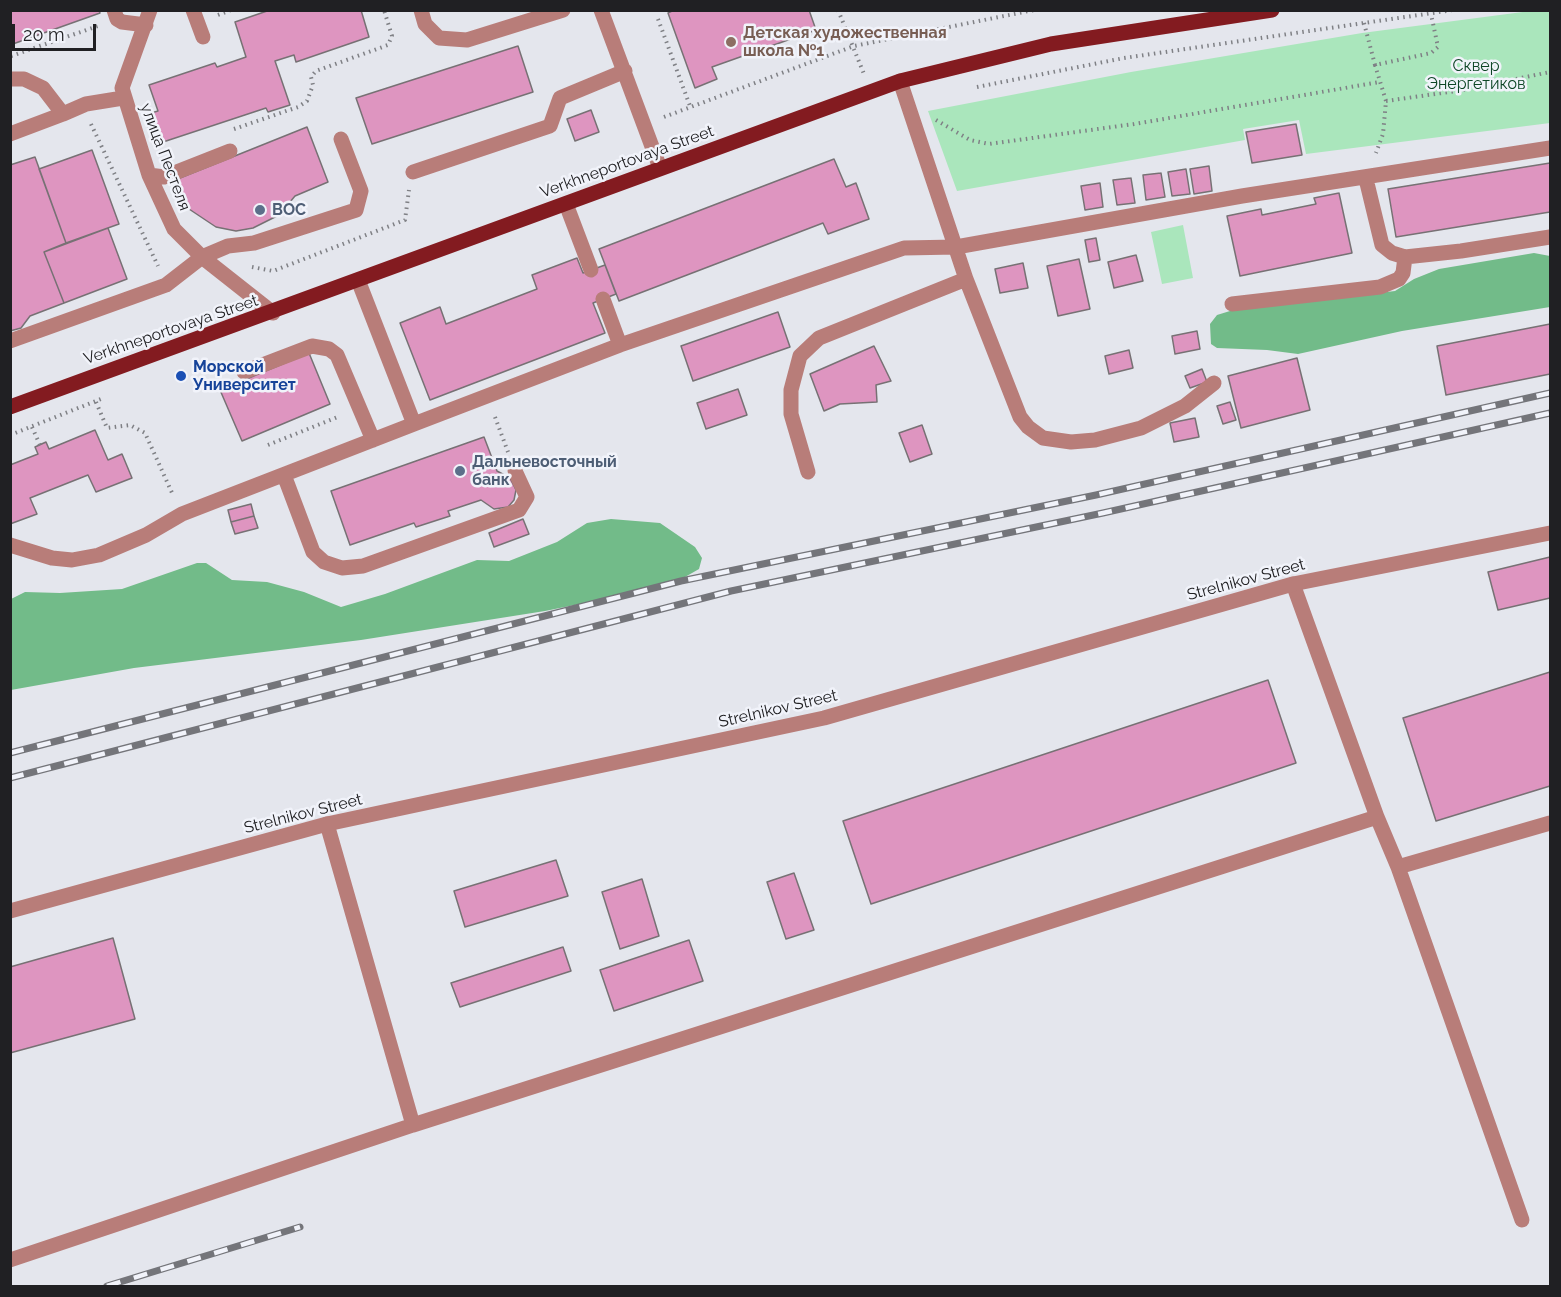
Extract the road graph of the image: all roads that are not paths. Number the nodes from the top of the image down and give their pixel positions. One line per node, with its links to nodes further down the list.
1 (193, 10): 8 (street)
2 (421, 10): 3 (street)
3 (563, 10)
4 (602, 10): 9 (street)
5 (1272, 10): 11 (main road, Verkhneportovaya Street)
6 (116, 15): 7 (street)
7 (148, 18): 12 (street, улица Пестеля)
8 (203, 37)
9 (625, 71): 18 (street); 19 (street)
10 (10, 78): 13 (street)
11 (900, 81): 18 (main road, Verkhneportovaya Street); 24 (street)
12 (123, 98): 13 (street); 20 (street, улица Пестеля)
13 (63, 114): 14 (street)
14 (10, 134)
15 (341, 139): 25 (street)
16 (1551, 147): 21 (street)
17 (230, 151): 20 (street)
18 (660, 168): 22 (main road, Verkhneportovaya Street)
19 (413, 172)
20 (149, 176): 25 (street, улица Пестеля)
21 (1366, 179): 24 (street); 26 (street)
22 (566, 204): 27 (street); 29 (main road, Verkhneportovaya Street)
23 (1551, 237): 26 (street)
24 (956, 247): 28 (street); 34 (street)
25 (202, 257): 32 (street, улица Пестеля); 33 (street)
26 (1406, 257): 31 (street)
27 (591, 270)
28 (966, 279): 36 (street); 41 (street)
29 (358, 280): 32 (main road, Verkhneportovaya Street); 38 (street)
30 (603, 299): 34 (street)
31 (1232, 304)
32 (273, 313): 37 (main road, Verkhneportovaya Street)
33 (10, 341)
34 (620, 345): 38 (street)
35 (244, 372): 39 (street)
36 (1214, 383)
37 (10, 407)
38 (414, 424): 39 (street)
39 (373, 440): 42 (street)
40 (515, 471): 42 (street)
41 (808, 472)
42 (284, 475): 44 (street)
43 (1551, 533): 45 (street, Strelnikov Street)
44 (10, 545)
45 (1293, 584): 46 (street); 48 (street, Strelnikov Street)
46 (1377, 817): 49 (street); 51 (street)
47 (1551, 823): 49 (street)
48 (327, 824): 50 (street, Strelnikov Street); 51 (street)
49 (1398, 867): 52 (street)
50 (10, 911)
51 (413, 1125): 53 (street)
52 (1522, 1220)
53 (10, 1260)

